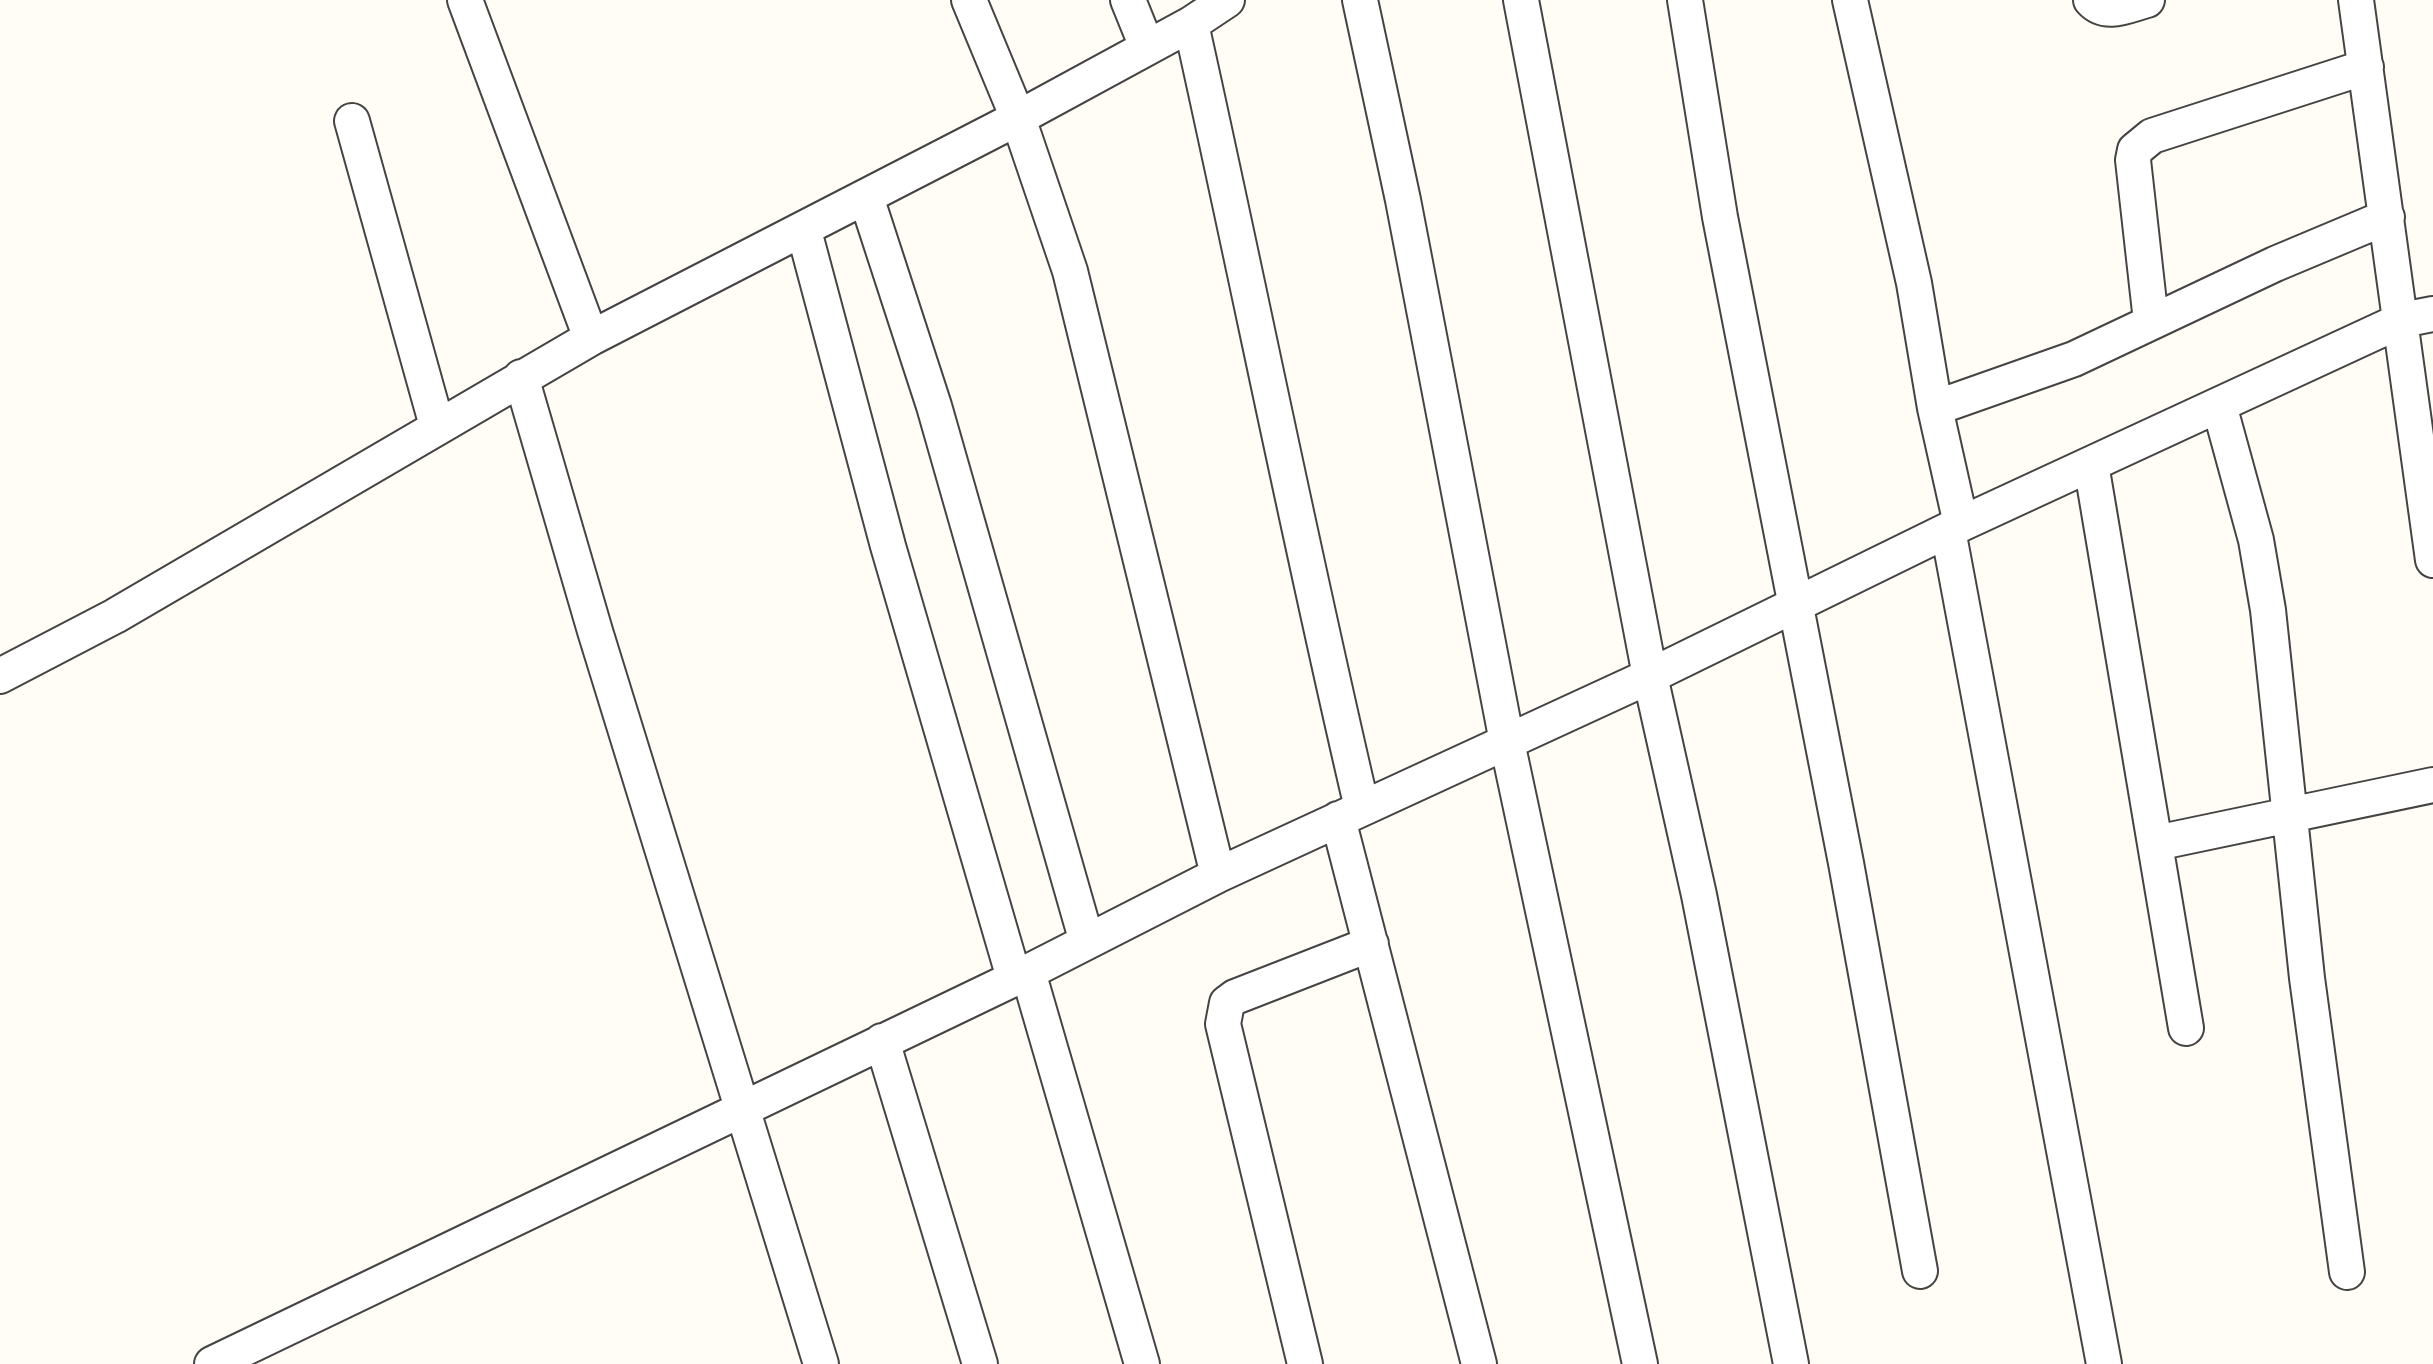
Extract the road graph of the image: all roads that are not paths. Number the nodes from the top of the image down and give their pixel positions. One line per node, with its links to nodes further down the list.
1 (465, 0): 22 (street)
2 (969, 0): 15 (street)
3 (1128, 0): 13 (street)
4 (1227, 0): 12 (street)
5 (1360, 0): 33 (street)
6 (1521, 0): 32 (street)
7 (1685, 0): 30 (street)
8 (1850, 0): 25 (street)
9 (2091, 0): 10 (street)
10 (2147, 0)
11 (2356, 0): 14 (street)
12 (1191, 24): 13 (street); 35 (street)
13 (1147, 47): 15 (street)
14 (2366, 67): 18 (street); 21 (street)
15 (1018, 118): 17 (street); 38 (street)
16 (352, 121): 26 (street)
17 (866, 197): 19 (street); 39 (street)
18 (2387, 217): 20 (street); 21 (street)
19 (804, 231): 22 (street); 41 (street)
20 (2417, 317): 24 (street); 29 (street)
21 (2151, 321): 25 (street)
22 (591, 338): 23 (street)
23 (521, 377): 26 (street); 44 (street)
24 (2219, 405): 27 (street); 36 (street)
25 (1935, 408): 28 (street)
26 (437, 426): 31 (street)
27 (2091, 464): 28 (street); 37 (street)
28 (1954, 527): 30 (street); 55 (street)
29 (2433, 560)
30 (1795, 603): 32 (street); 45 (street)
31 (0, 676)
32 (1650, 676): 33 (street); 54 (street)
33 (1507, 742): 35 (street); 53 (street)
34 (2433, 785): 36 (street)
35 (1350, 814): 38 (street); 40 (street)
36 (2289, 816): 37 (street); 46 (street)
37 (2156, 843): 42 (street)
38 (1218, 875): 39 (street)
39 (1087, 942): 41 (street)
40 (1371, 944): 51 (street); 52 (street)
41 (1021, 975): 43 (street); 50 (street)
42 (2186, 1028)
43 (882, 1041): 44 (street); 49 (street)
44 (744, 1107): 47 (street); 48 (street)
45 (1920, 1271)
46 (2347, 1272)
47 (212, 1364)
48 (821, 1364)
49 (980, 1364)
50 (1142, 1364)
51 (1305, 1364)
52 (1479, 1364)
53 (1640, 1364)
54 (1791, 1364)
55 (2104, 1364)

